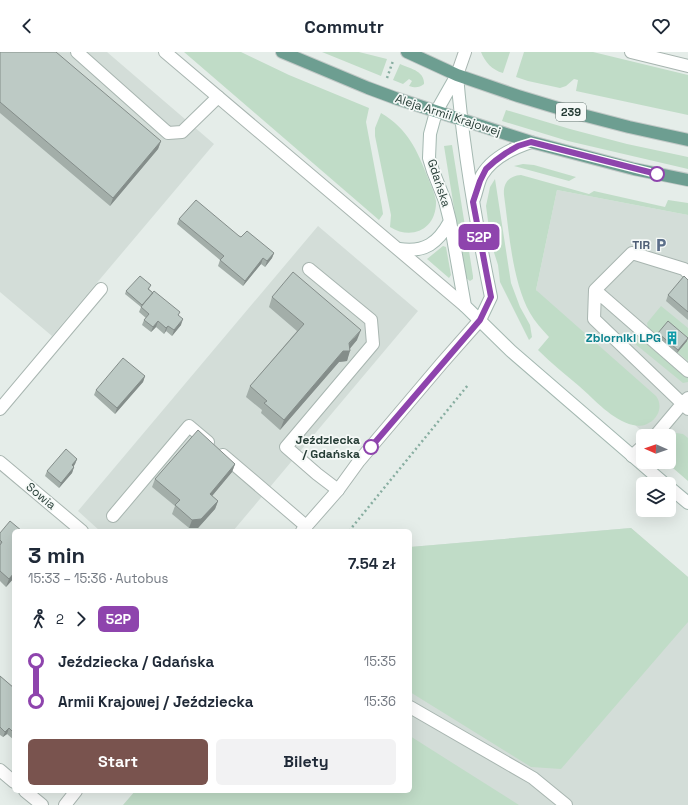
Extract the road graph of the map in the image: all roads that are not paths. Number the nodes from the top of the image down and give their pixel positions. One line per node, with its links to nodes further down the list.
1 (77, 52): 9 (main road)
2 (165, 52): 9 (main road)
3 (282, 52): 10 (main road, Aleja Armii Krajowej)
4 (407, 52): 8 (main road, 239)
5 (465, 52): 8 (main road)
6 (630, 52): 7 (main road)
7 (688, 66)
8 (457, 75): 10 (main road, Gdańska); 11 (main road); 12 (main road, 239)
9 (218, 97): 17 (main road)
10 (436, 112): 11 (main road, Aleja Armii Krajowej); 16 (main road, Gdańska)
11 (460, 119): 13 (main road, Aleja Armii Krajowej); 15 (main road)
12 (688, 140)
13 (531, 142): 14 (main road, Aleja Armii Krajowej); 15 (main road)
14 (688, 180)
15 (473, 202): 23 (main road)
16 (450, 221): 17 (main road); 22 (main road, Gdańska)
17 (399, 250): 22 (main road)
18 (309, 269): 32 (main road)
19 (688, 273): 21 (main road)
20 (101, 289): 26 (main road)
21 (596, 290): 24 (main road); 25 (main road)
22 (465, 306): 23 (main road)
23 (480, 320): 29 (main road); 32 (main road)
24 (688, 371)
25 (686, 404): 27 (main road)
26 (0, 409)
27 (662, 429)
28 (636, 452): 29 (main road)
29 (632, 456): 31 (main road)
30 (0, 462): 36 (main road, Sowia)
31 (657, 477)
32 (338, 490): 37 (main road)
33 (676, 493): 34 (main road)
34 (688, 503)
35 (113, 516): 37 (main road)
36 (80, 529)
37 (304, 529)
38 (412, 708): 45 (main road)
39 (0, 770): 40 (main road)
40 (12, 780)
41 (27, 793): 43 (main road)
42 (74, 793): 44 (main road)
43 (42, 805)
44 (65, 805)
45 (566, 805)

